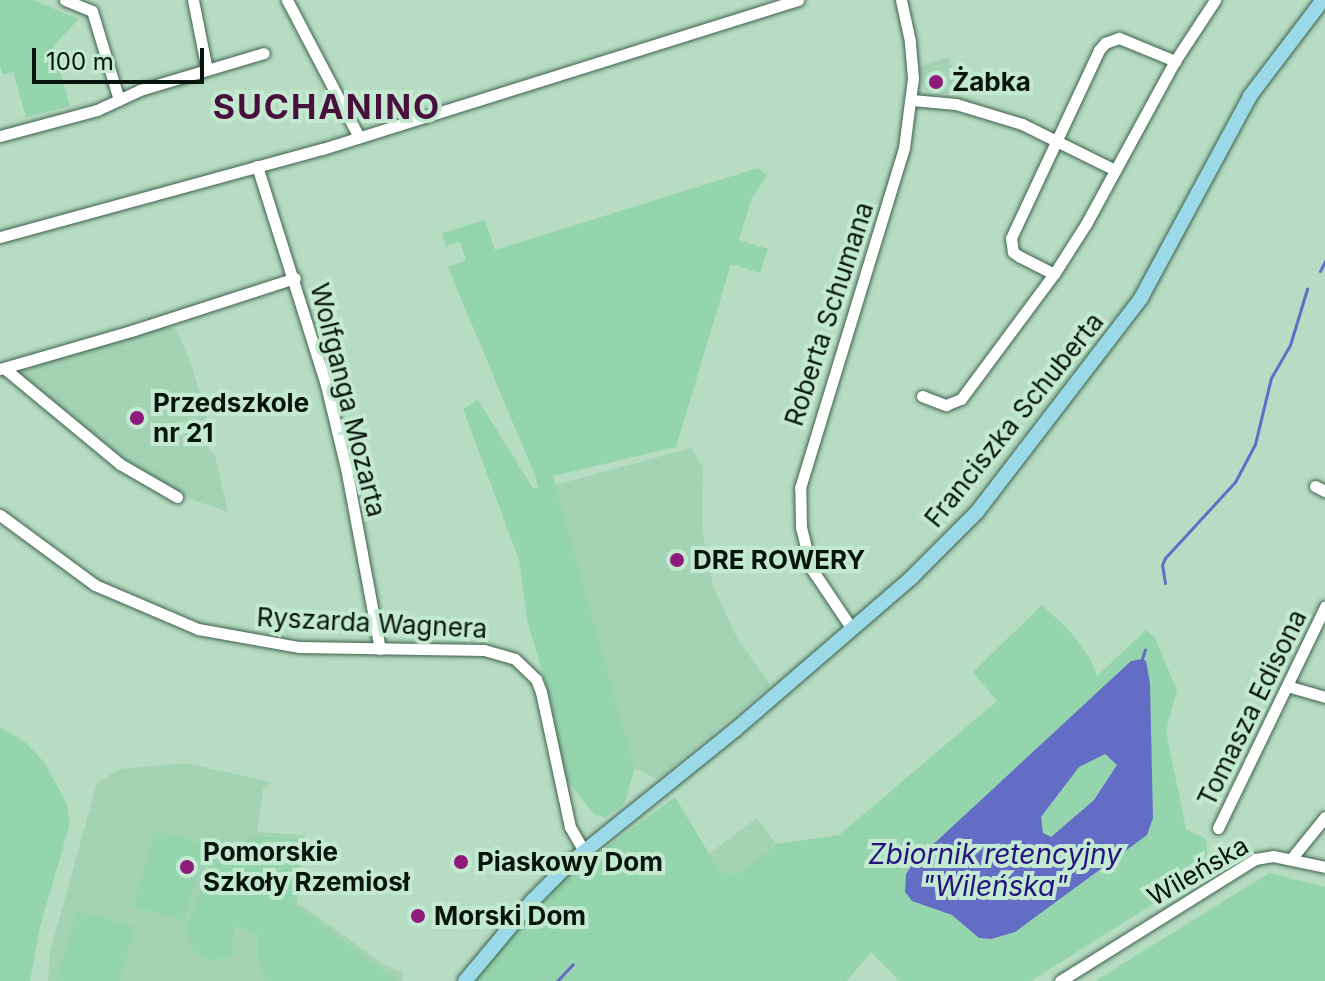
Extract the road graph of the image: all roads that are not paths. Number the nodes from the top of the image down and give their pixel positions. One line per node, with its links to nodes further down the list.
1 (65, 0): 8 (street)
2 (193, 0): 11 (street)
3 (287, 0): 15 (street)
4 (798, 0): 15 (street)
5 (901, 0): 13 (street, Roberta Schumana)
6 (1215, 0): 10 (street)
7 (1323, 0): 27 (main road, Franciszka Schuberta)
8 (90, 6): 12 (street)
9 (264, 53): 11 (street)
10 (1175, 61): 16 (street); 18 (street)
11 (207, 70): 12 (street)
12 (119, 100): 14 (street)
13 (912, 100): 16 (street); 27 (street, Roberta Schumana)
14 (0, 136)
15 (359, 137): 17 (street)
16 (1056, 140): 18 (street); 20 (street)
17 (257, 166): 19 (street); 21 (street, Wolfganga Mozarta)
18 (1115, 170): 20 (street)
19 (0, 237)
20 (1054, 274): 23 (street)
21 (295, 278): 22 (street); 30 (street, Wolfganga Mozarta)
22 (2, 368): 24 (street)
23 (922, 396)
24 (177, 497)
25 (0, 515): 30 (street, Ryszarda Wagnera)
26 (1325, 607): 28 (street, Tomasza Edisona)
27 (852, 629): 35 (main road, Franciszka Schuberta)
28 (1312, 636): 29 (street); 31 (street, Tomasza Edisona)
29 (1325, 639)
30 (380, 649): 35 (street, Ryszarda Wagnera)
31 (1287, 686): 32 (street); 34 (street, Tomasza Edisona)
32 (1325, 697)
33 (1323, 823): 36 (street)
34 (1218, 828)
35 (584, 851): 38 (main road, Franciszka Schuberta)
36 (1291, 859): 37 (street, Wileńska); 39 (street, Wileńska)
37 (1325, 867)
38 (465, 981)
39 (1060, 981)

